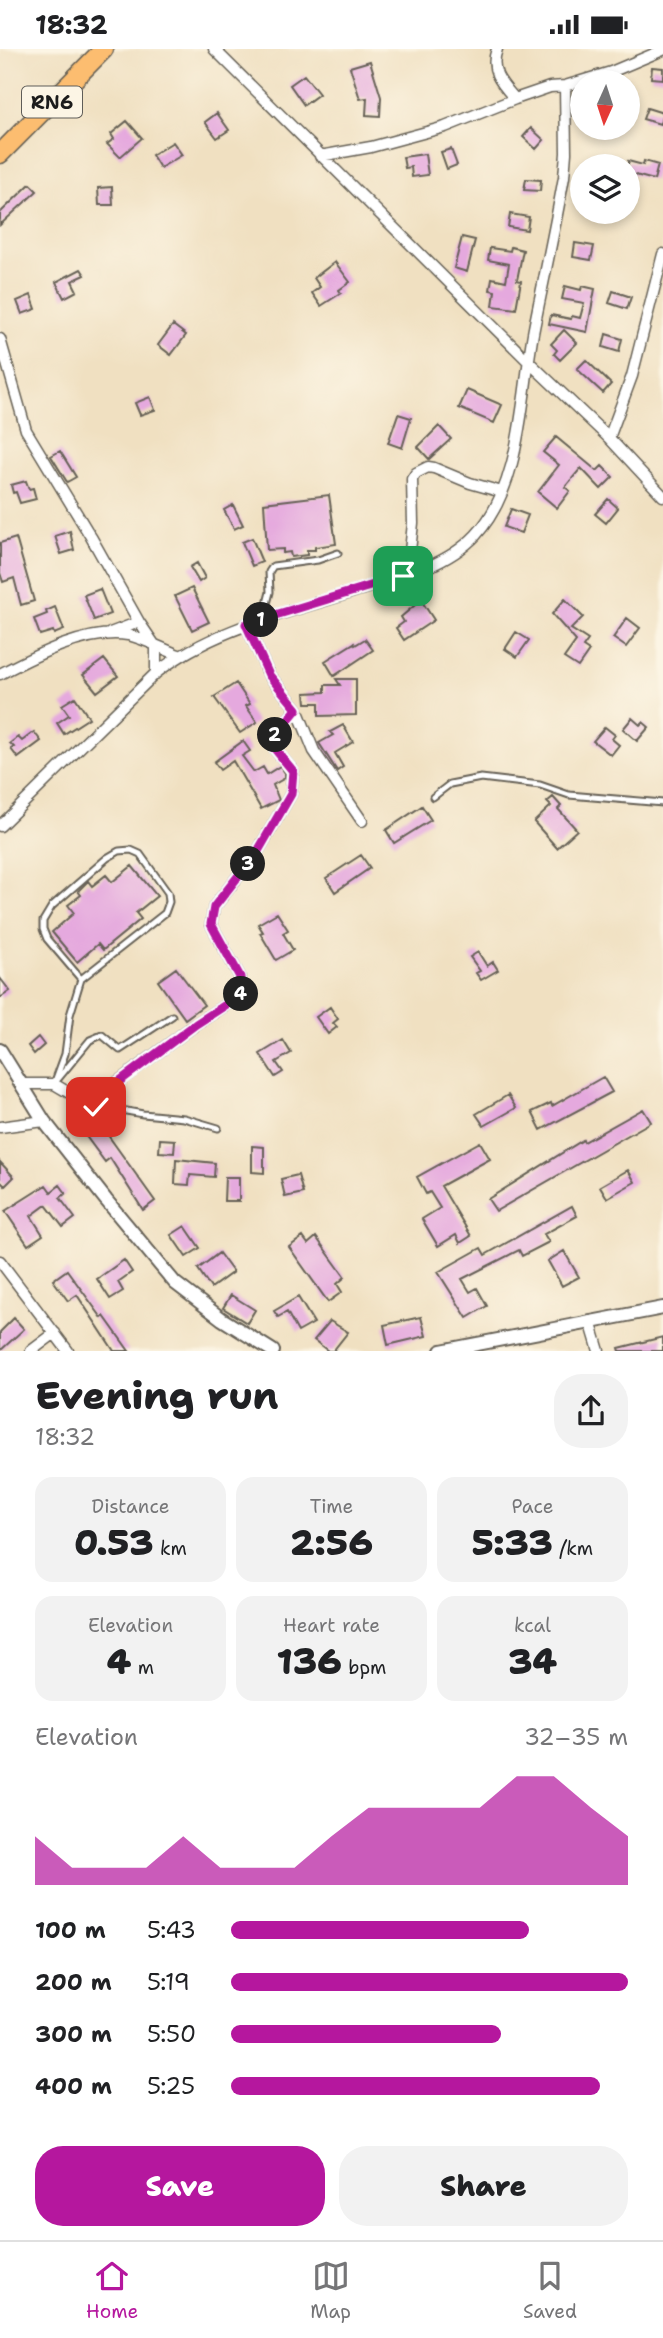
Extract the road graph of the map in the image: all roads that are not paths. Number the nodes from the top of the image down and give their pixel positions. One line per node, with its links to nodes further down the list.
1 (104, 49): 7 (highway, RN6)
2 (214, 49): 8 (street)
3 (497, 49): 6 (street)
4 (663, 50): 5 (street)
5 (565, 86): 6 (street); 11 (street)
6 (515, 99): 8 (street)
7 (0, 154)
8 (320, 156): 11 (street)
9 (663, 254): 12 (street)
10 (0, 339): 18 (street)
11 (530, 363): 12 (street); 13 (street)
12 (609, 438): 14 (street)
13 (502, 492): 16 (street); 16 (street)
14 (663, 496)
15 (338, 553): 17 (lane)
16 (403, 576): 17 (street)
17 (263, 619): 19 (street)
18 (139, 622): 20 (street); 21 (street)
19 (246, 624): 22 (street); 25 (street)
20 (108, 634): 21 (street); 24 (street)
21 (156, 647): 22 (street); 23 (street)
22 (179, 655): 23 (street)
23 (156, 673): 29 (street)
24 (0, 674)
25 (297, 709): 28 (street); 35 (street)
26 (433, 797): 27 (lane)
27 (663, 803)
28 (362, 821)
29 (0, 826)
30 (81, 979): 30 (lane); 34 (lane)
31 (173, 1016): 34 (lane)
32 (0, 1050): 33 (street)
33 (22, 1084): 34 (street); 36 (street)
34 (54, 1084): 35 (street)
35 (89, 1104): 38 (lane)
36 (44, 1121): 37 (street); 45 (street)
37 (0, 1127)
38 (218, 1128)
39 (0, 1261): 42 (street)
40 (663, 1308): 41 (street)
41 (590, 1321): 46 (street); 47 (street)
42 (55, 1333): 43 (street); 44 (street)
43 (31, 1351)
44 (68, 1351)
45 (273, 1351)
46 (441, 1351)
47 (599, 1351)

